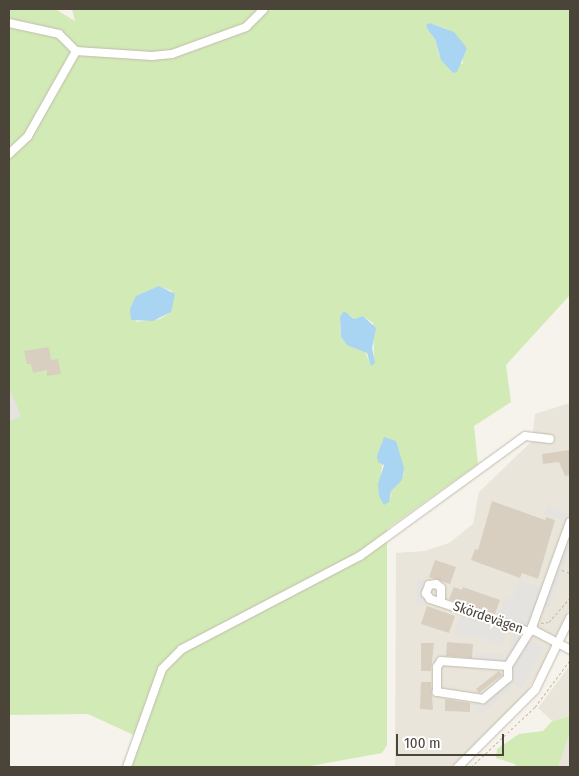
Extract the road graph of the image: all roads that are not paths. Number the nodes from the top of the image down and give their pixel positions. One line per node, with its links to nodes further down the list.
1 (264, 9): 3 (street)
2 (9, 23): 3 (street)
3 (76, 51): 4 (street)
4 (9, 154)
5 (550, 439): 13 (street)
6 (570, 522): 9 (street)
7 (441, 602): 9 (street, Skördevägen)
8 (570, 618): 10 (street)
9 (532, 632): 10 (street, Skördevägen); 12 (street)
10 (560, 645): 11 (street, Skördevägen); 14 (street)
11 (570, 650)
12 (508, 666): 12 (street)
13 (127, 767)
14 (458, 767)

